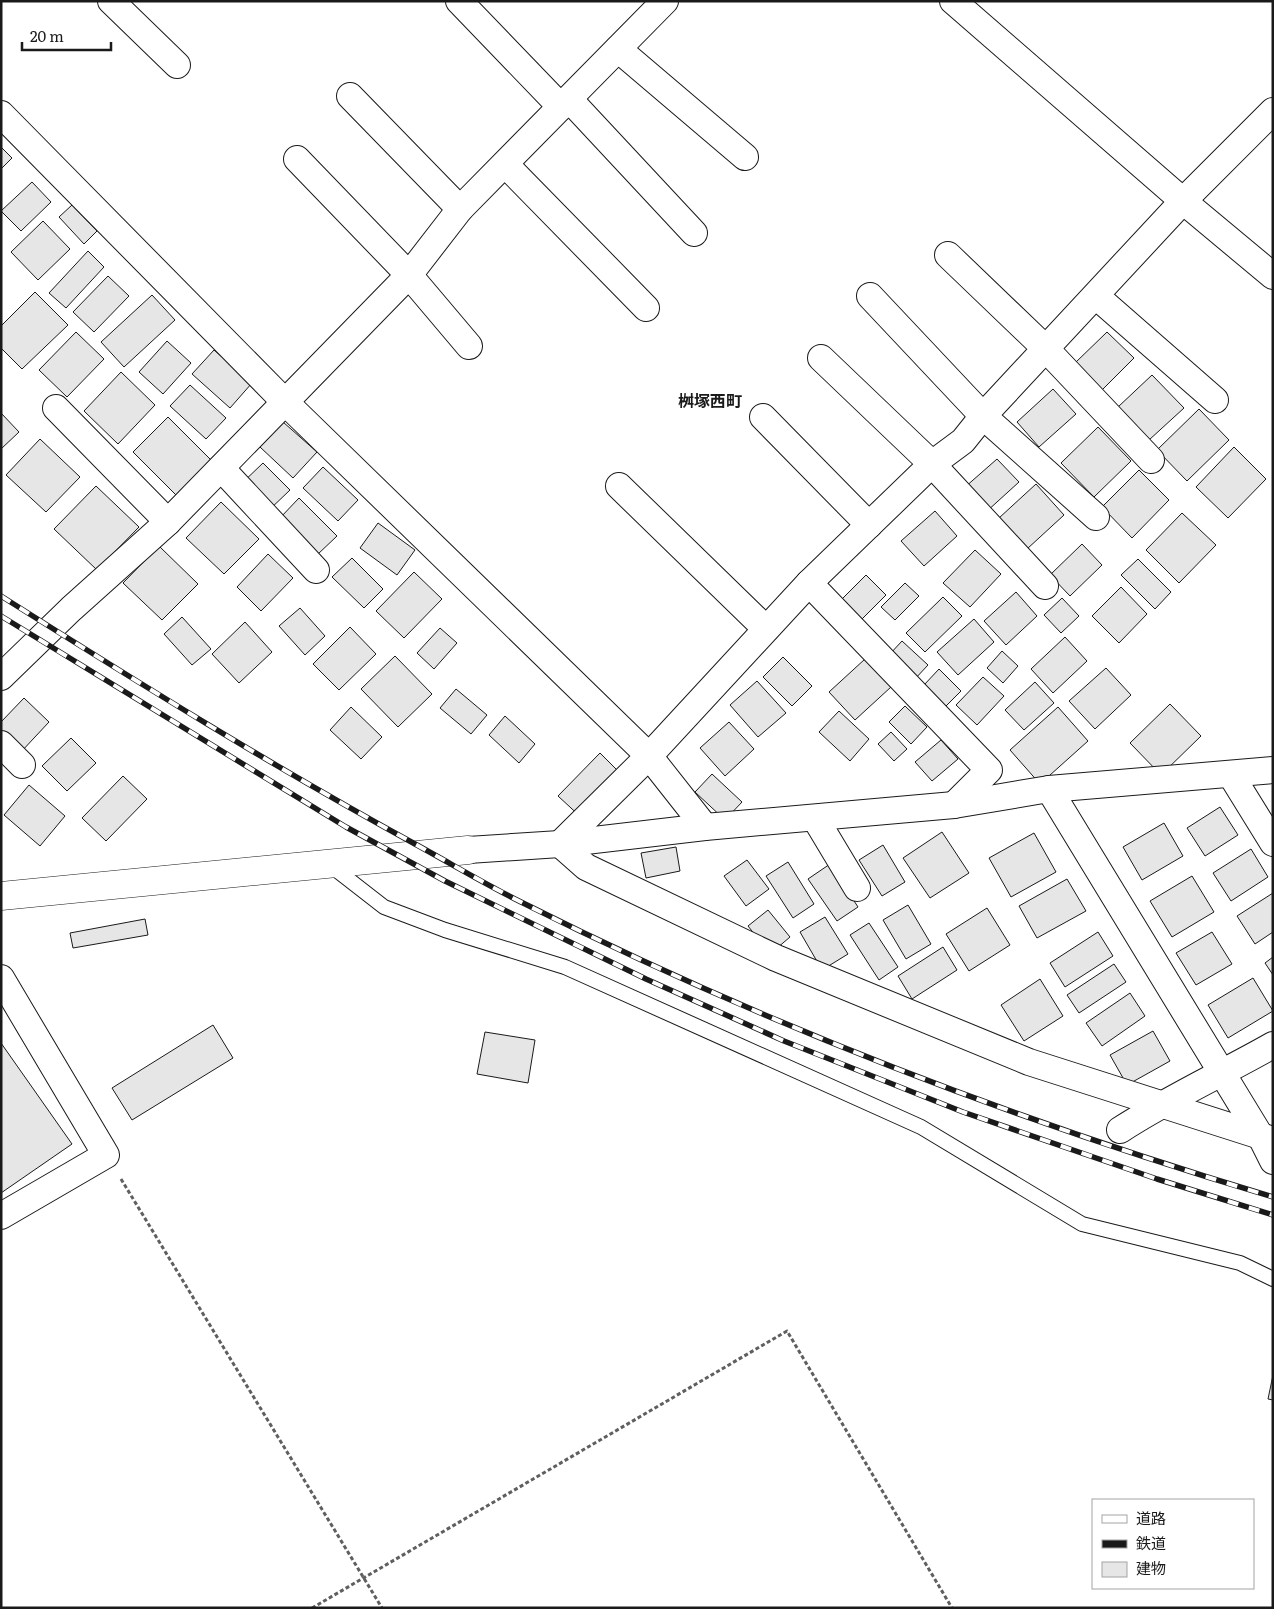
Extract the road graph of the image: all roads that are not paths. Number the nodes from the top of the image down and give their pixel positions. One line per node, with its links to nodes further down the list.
1 (111, 1): 6 (street)
2 (459, 1): 8 (street)
3 (665, 1): 5 (street)
4 (953, 1): 14 (street)
5 (618, 49): 8 (street); 11 (street)
6 (177, 65)
7 (350, 96): 15 (street)
8 (565, 103): 13 (street); 16 (street)
9 (1273, 111): 14 (street)
10 (1, 114): 27 (street)
11 (745, 157)
12 (297, 159): 18 (street)
13 (505, 164): 15 (street); 22 (street)
14 (1183, 202): 19 (street); 21 (street)
15 (460, 210): 18 (street)
16 (694, 233)
17 (948, 254): 24 (street)
18 (409, 275): 23 (street); 27 (street)
19 (1273, 276)
20 (870, 296): 29 (street)
21 (1096, 296): 24 (street); 26 (street)
22 (646, 308)
23 (469, 346)
24 (1046, 349): 29 (street); 31 (street)
25 (821, 358): 32 (street)
26 (1214, 400)
27 (285, 402): 33 (street); 44 (street)
28 (56, 408): 36 (street)
29 (983, 416): 32 (street); 35 (street)
30 (763, 417): 37 (street)
31 (1151, 460)
32 (932, 464): 37 (street); 40 (street)
33 (221, 468): 36 (street); 38 (street)
34 (619, 486): 41 (street)
35 (1096, 517)
36 (168, 522): 42 (street)
37 (869, 525): 39 (street)
38 (316, 570)
39 (809, 583): 41 (street); 49 (street)
40 (1045, 586)
41 (766, 628): 44 (street)
42 (1, 677)
43 (1, 744): 45 (street)
44 (649, 756): 51 (street); 53 (street)
45 (22, 765)
46 (1273, 770): 47 (street)
47 (1231, 775): 48 (street); 52 (street)
48 (1049, 789): 49 (street); 60 (street)
49 (954, 806): 50 (street)
50 (815, 818): 51 (street); 56 (street)
51 (705, 827): 53 (street)
52 (1273, 842)
53 (560, 844): 54 (street); 61 (street)
54 (468, 850): 55 (street)
55 (330, 864): 57 (street); 66 (lane)
56 (857, 888)
57 (1, 896)
58 (1, 978): 65 (street)
59 (1273, 1045): 60 (street)
60 (1223, 1074): 61 (street); 63 (street)
61 (1159, 1105): 62 (street); 63 (street)
62 (1120, 1130)
63 (1267, 1138): 64 (street)
64 (1273, 1161)
65 (1, 1216)
66 (1273, 1279)

